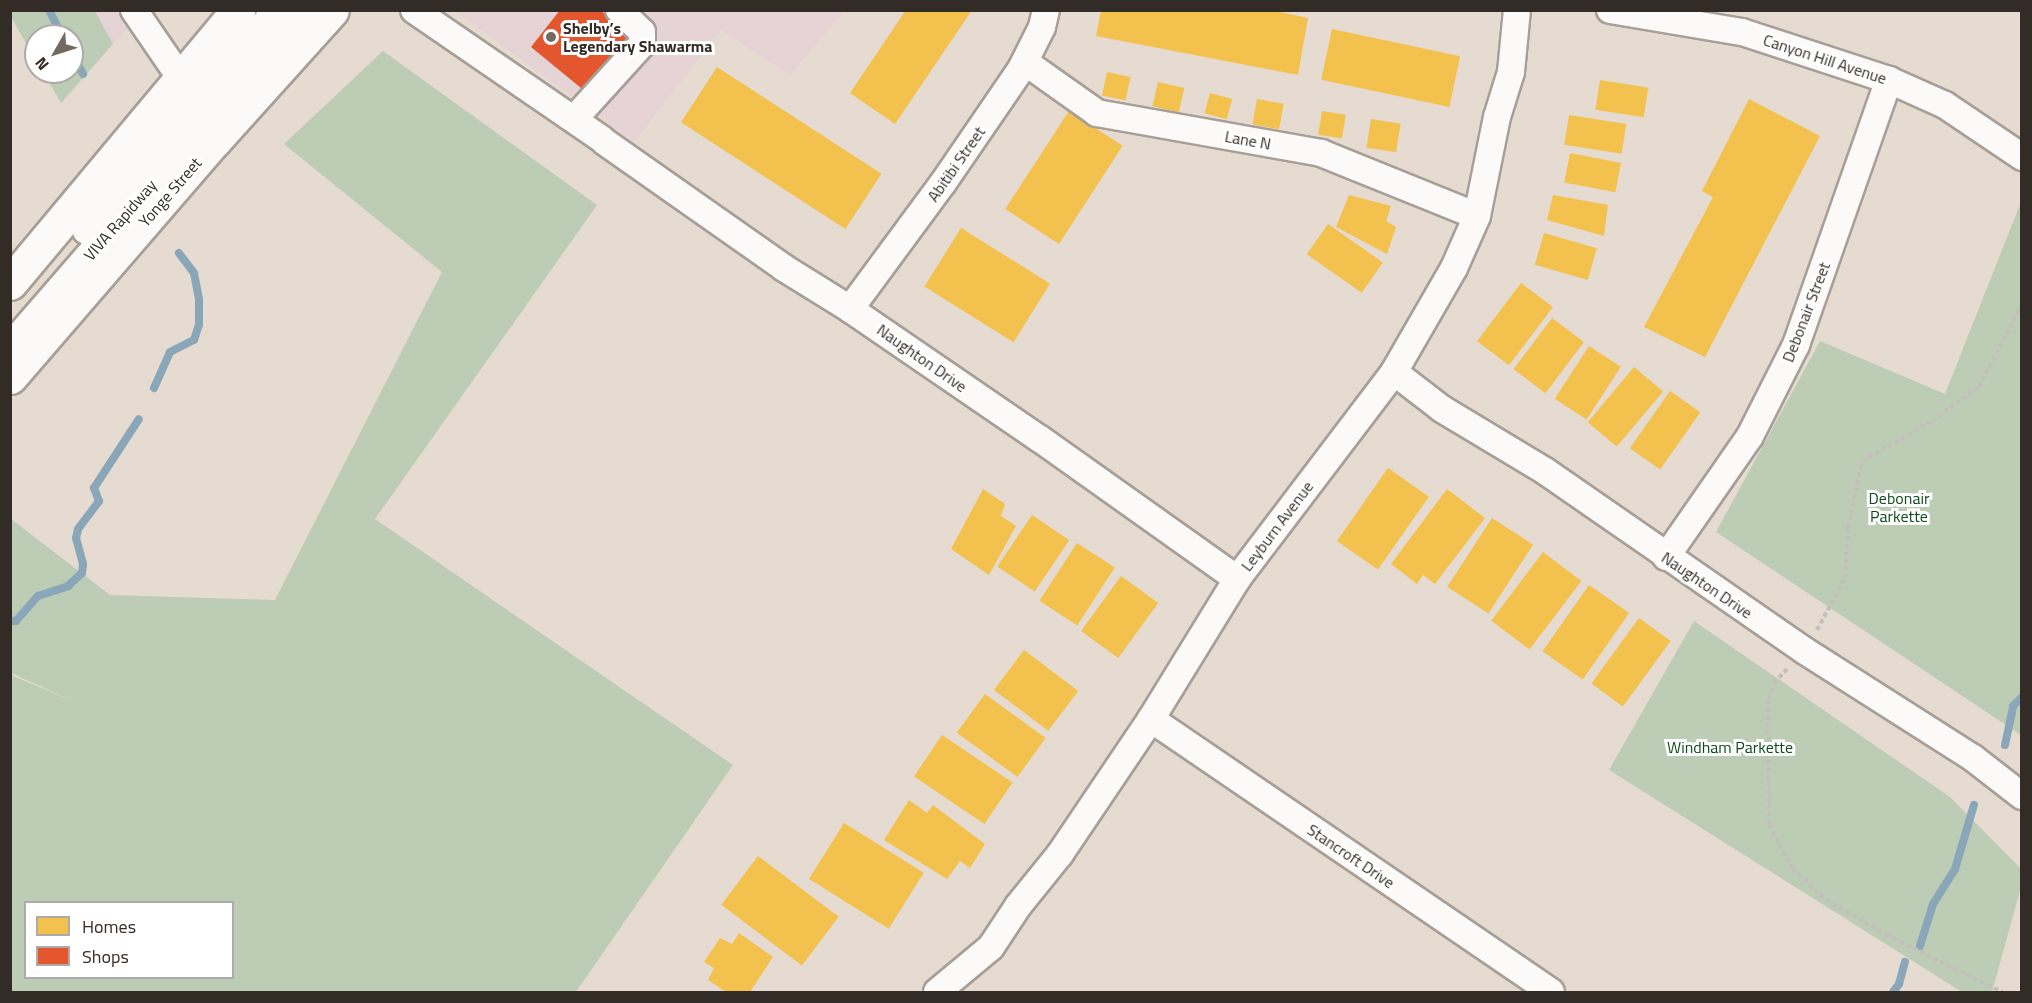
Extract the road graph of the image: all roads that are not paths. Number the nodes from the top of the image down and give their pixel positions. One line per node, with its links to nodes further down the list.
1 (134, 10): 12 (street)
2 (238, 10): 12 (main road)
3 (276, 10): 19 (street, VIVA Rapidway)
4 (298, 10): 20 (street, VIVA Rapidway)
5 (333, 10): 22 (main road, Yonge Street)
6 (414, 10): 14 (street, Naughton Drive)
7 (619, 10): 14 (street)
8 (1046, 10): 11 (street, Abitibi Street)
9 (1517, 10): 16 (street, Leyburn Avenue)
10 (1610, 10): 13 (street, Canyon Hill Avenue)
11 (1024, 62): 16 (street, Lane N); 18 (street, Abitibi Street)
12 (182, 80): 17 (main road)
13 (1890, 80): 15 (street, Canyon Hill Avenue); 23 (street, Debonair Street)
14 (574, 119): 18 (street, Naughton Drive)
15 (2022, 157)
16 (1477, 216): 21 (street, Leyburn Avenue)
17 (10, 283)
18 (850, 309): 24 (street, Naughton Drive)
19 (10, 320)
20 (10, 346)
21 (1394, 372): 23 (street, Naughton Drive); 24 (street, Leyburn Avenue)
22 (10, 377)
23 (1666, 557): 26 (street, Naughton Drive)
24 (1237, 579): 25 (street, Leyburn Avenue)
25 (1151, 719): 27 (street, Leyburn Avenue); 28 (street, Stancroft Drive)
26 (2022, 796)
27 (937, 993)
28 (1551, 993)

